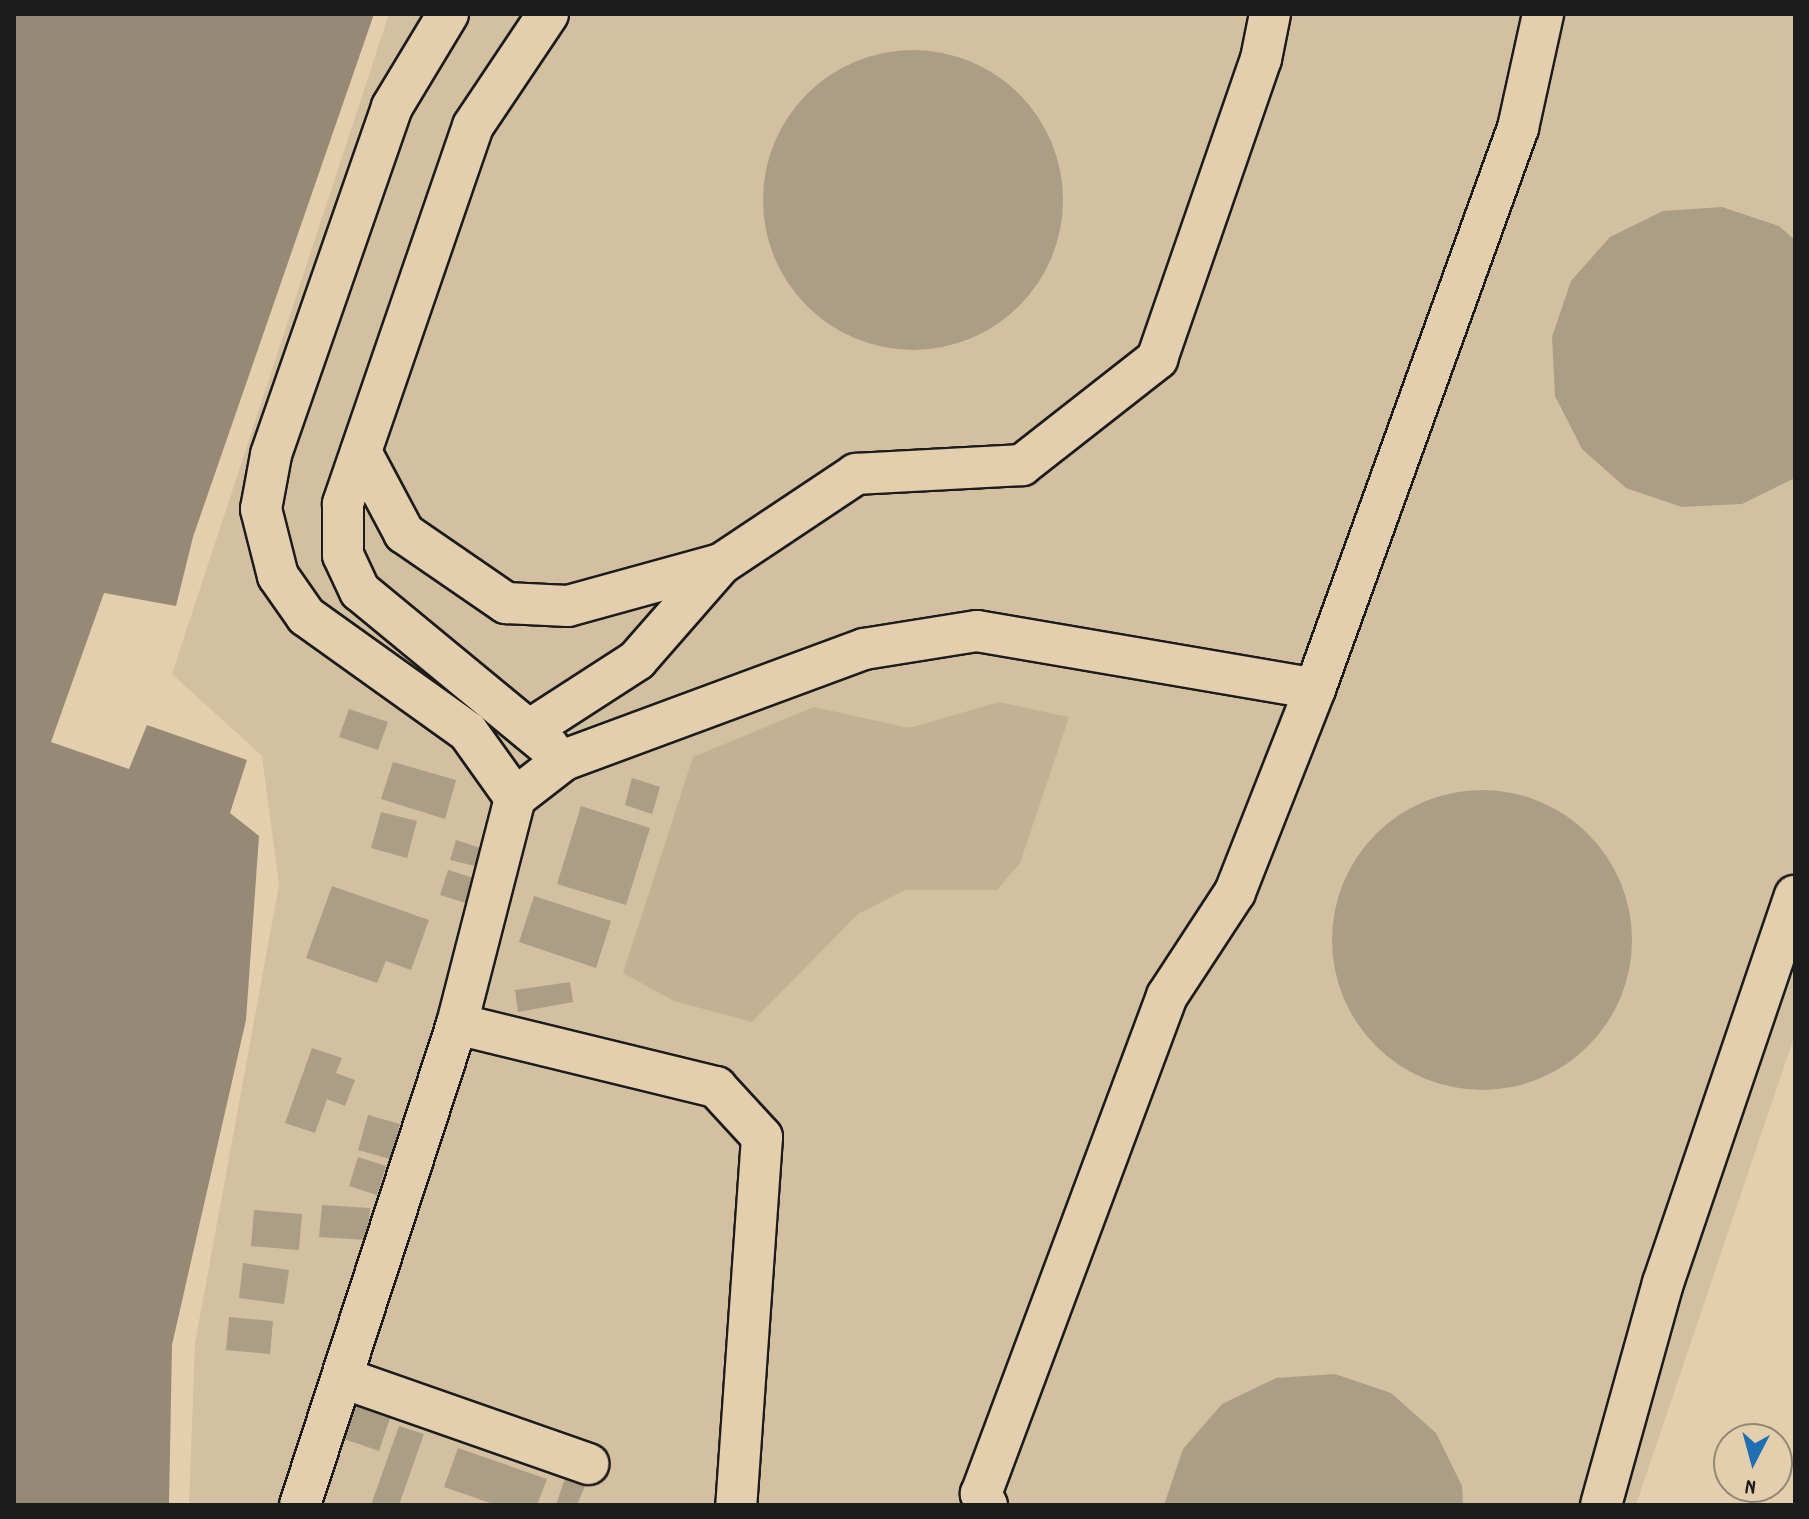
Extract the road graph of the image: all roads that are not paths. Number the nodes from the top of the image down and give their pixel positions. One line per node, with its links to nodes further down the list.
1 (448, 14): 10 (street)
2 (548, 14): 5 (street)
3 (1270, 14): 6 (street)
4 (1543, 14): 7 (street)
5 (361, 452): 6 (street); 8 (street)
6 (721, 564): 8 (street)
7 (1315, 689): 9 (street); 17 (street)
8 (529, 730): 9 (street)
9 (564, 760): 10 (street)
10 (515, 798): 12 (street)
11 (1795, 896): 18 (street)
12 (457, 1024): 13 (street); 16 (street)
13 (343, 1378): 14 (street); 15 (street)
14 (588, 1464)
15 (300, 1505)
16 (736, 1505)
17 (987, 1505)
18 (1601, 1505)

